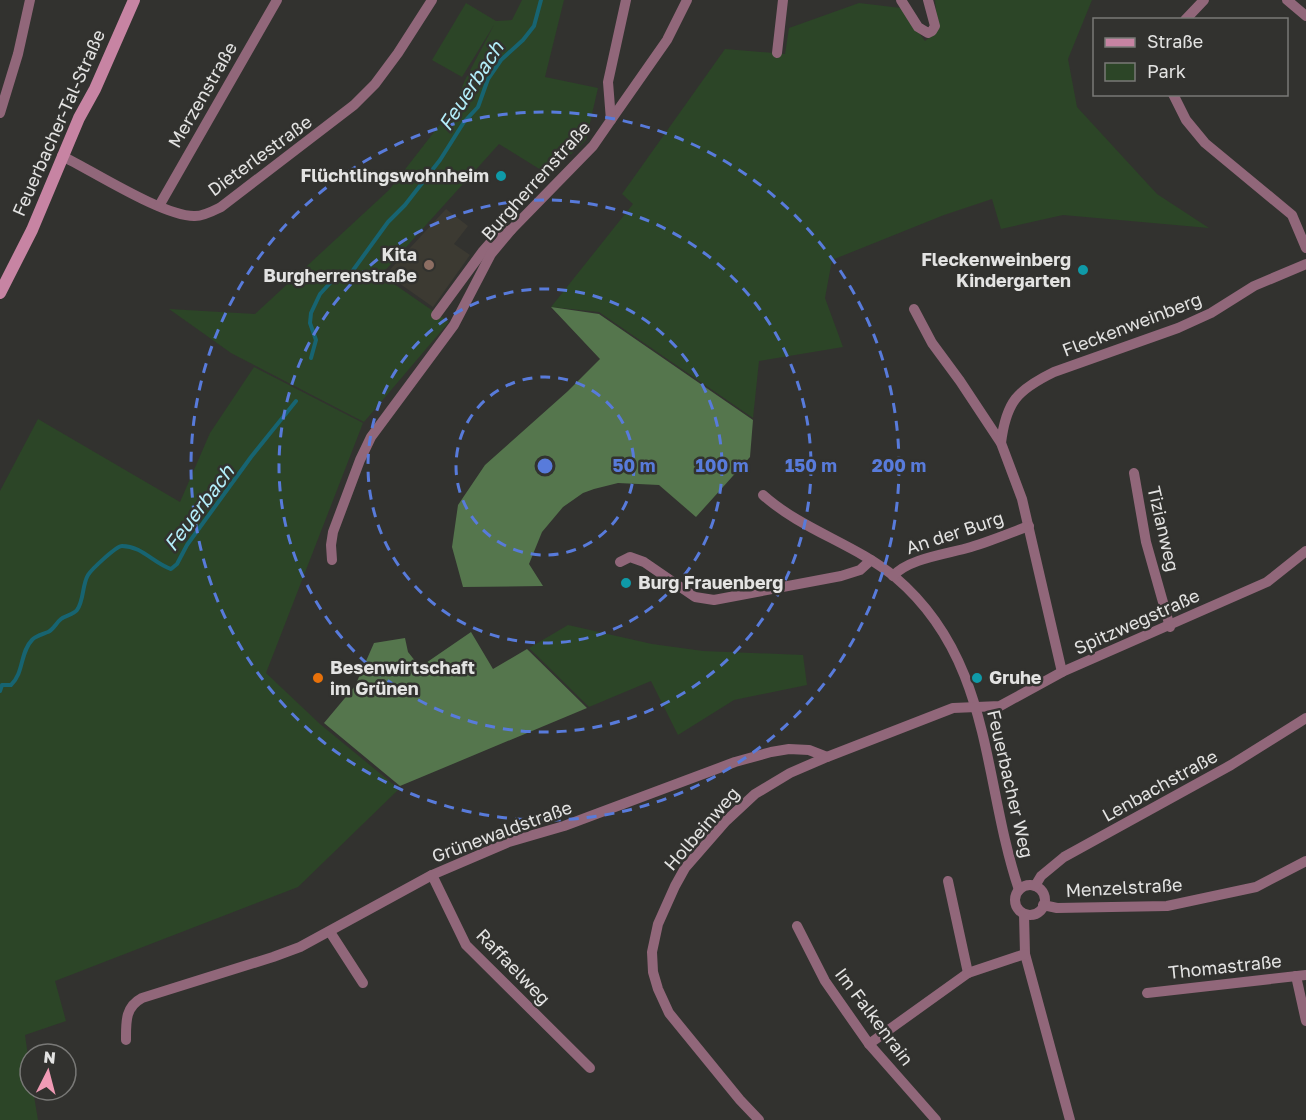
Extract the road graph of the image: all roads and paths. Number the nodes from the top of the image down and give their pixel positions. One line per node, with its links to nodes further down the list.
1 (30, 0): 16 (street)
2 (134, 0): 18 (main road, Feuerbacher-Tal-Straße)
3 (277, 0): 19 (street, Merzenstraße)
4 (432, 0): 19 (street, Dieterlestraße)
5 (626, 0): 17 (street, Burgherrenstraße)
6 (687, 0): 17 (street)
7 (783, 0): 14 (street)
8 (901, 0): 9 (street)
9 (928, 0)
10 (1204, 0): 13 (street)
11 (1287, 0): 12 (street)
12 (1306, 15)
13 (1187, 18)
14 (777, 53)
15 (1174, 96): 21 (street)
16 (0, 113)
17 (611, 120): 20 (street, Burgherrenstraße)
18 (62, 156): 19 (street, Dieterlestraße); 23 (main road, Feuerbacher-Tal-Straße)
19 (159, 206)
20 (511, 230): 25 (street); 31 (street, Burgherrenstraße)
21 (1306, 248)
22 (1306, 264): 26 (street, Fleckenweinberg)
23 (0, 293)
24 (914, 309): 26 (street)
25 (436, 315)
26 (1001, 443): 29 (street)
27 (1134, 473): 35 (street, Tizianweg)
28 (763, 495): 32 (street, Feuerbacher Weg)
29 (1029, 526): 34 (street, An der Burg); 36 (street)
30 (1306, 551): 35 (street, Spitzwegstraße)
31 (332, 560)
32 (871, 560): 33 (street); 34 (street, Feuerbacher Weg)
33 (620, 562)
34 (893, 576): 37 (street, Feuerbacher Weg)
35 (1170, 627): 36 (street, Spitzwegstraße)
36 (1062, 672): 37 (street, Spitzwegstraße)
37 (975, 707): 39 (street, Holbeinweg); 44 (street, Feuerbacher Weg)
38 (1306, 718): 43 (street, Lenbachstraße)
39 (826, 757): 41 (street, Grünewaldstraße); 58 (street, Holbeinweg)
40 (1306, 861): 45 (street, Menzelstraße)
41 (432, 874): 48 (street, Grünewaldstraße); 57 (street, Raffaelweg)
42 (948, 882): 50 (street)
43 (1035, 886): 44 (street); 45 (street)
44 (1019, 890): 46 (street, Feuerbacher Weg)
45 (1043, 905): 46 (street)
46 (1024, 914): 49 (street, Feuerbacher Weg)
47 (797, 926): 56 (street, Im Falkenrain)
48 (330, 932): 52 (street); 55 (street, Grünewaldstraße)
49 (1025, 954): 50 (street); 60 (street, Feuerbacher Weg)
50 (968, 973): 56 (street)
51 (1301, 975): 53 (street, Thomastraße); 54 (street)
52 (363, 983)
53 (1147, 993)
54 (1306, 1021)
55 (126, 1040)
56 (869, 1044): 59 (street, Im Falkenrain)
57 (590, 1068)
58 (759, 1120)
59 (936, 1120)
60 (1070, 1120)

